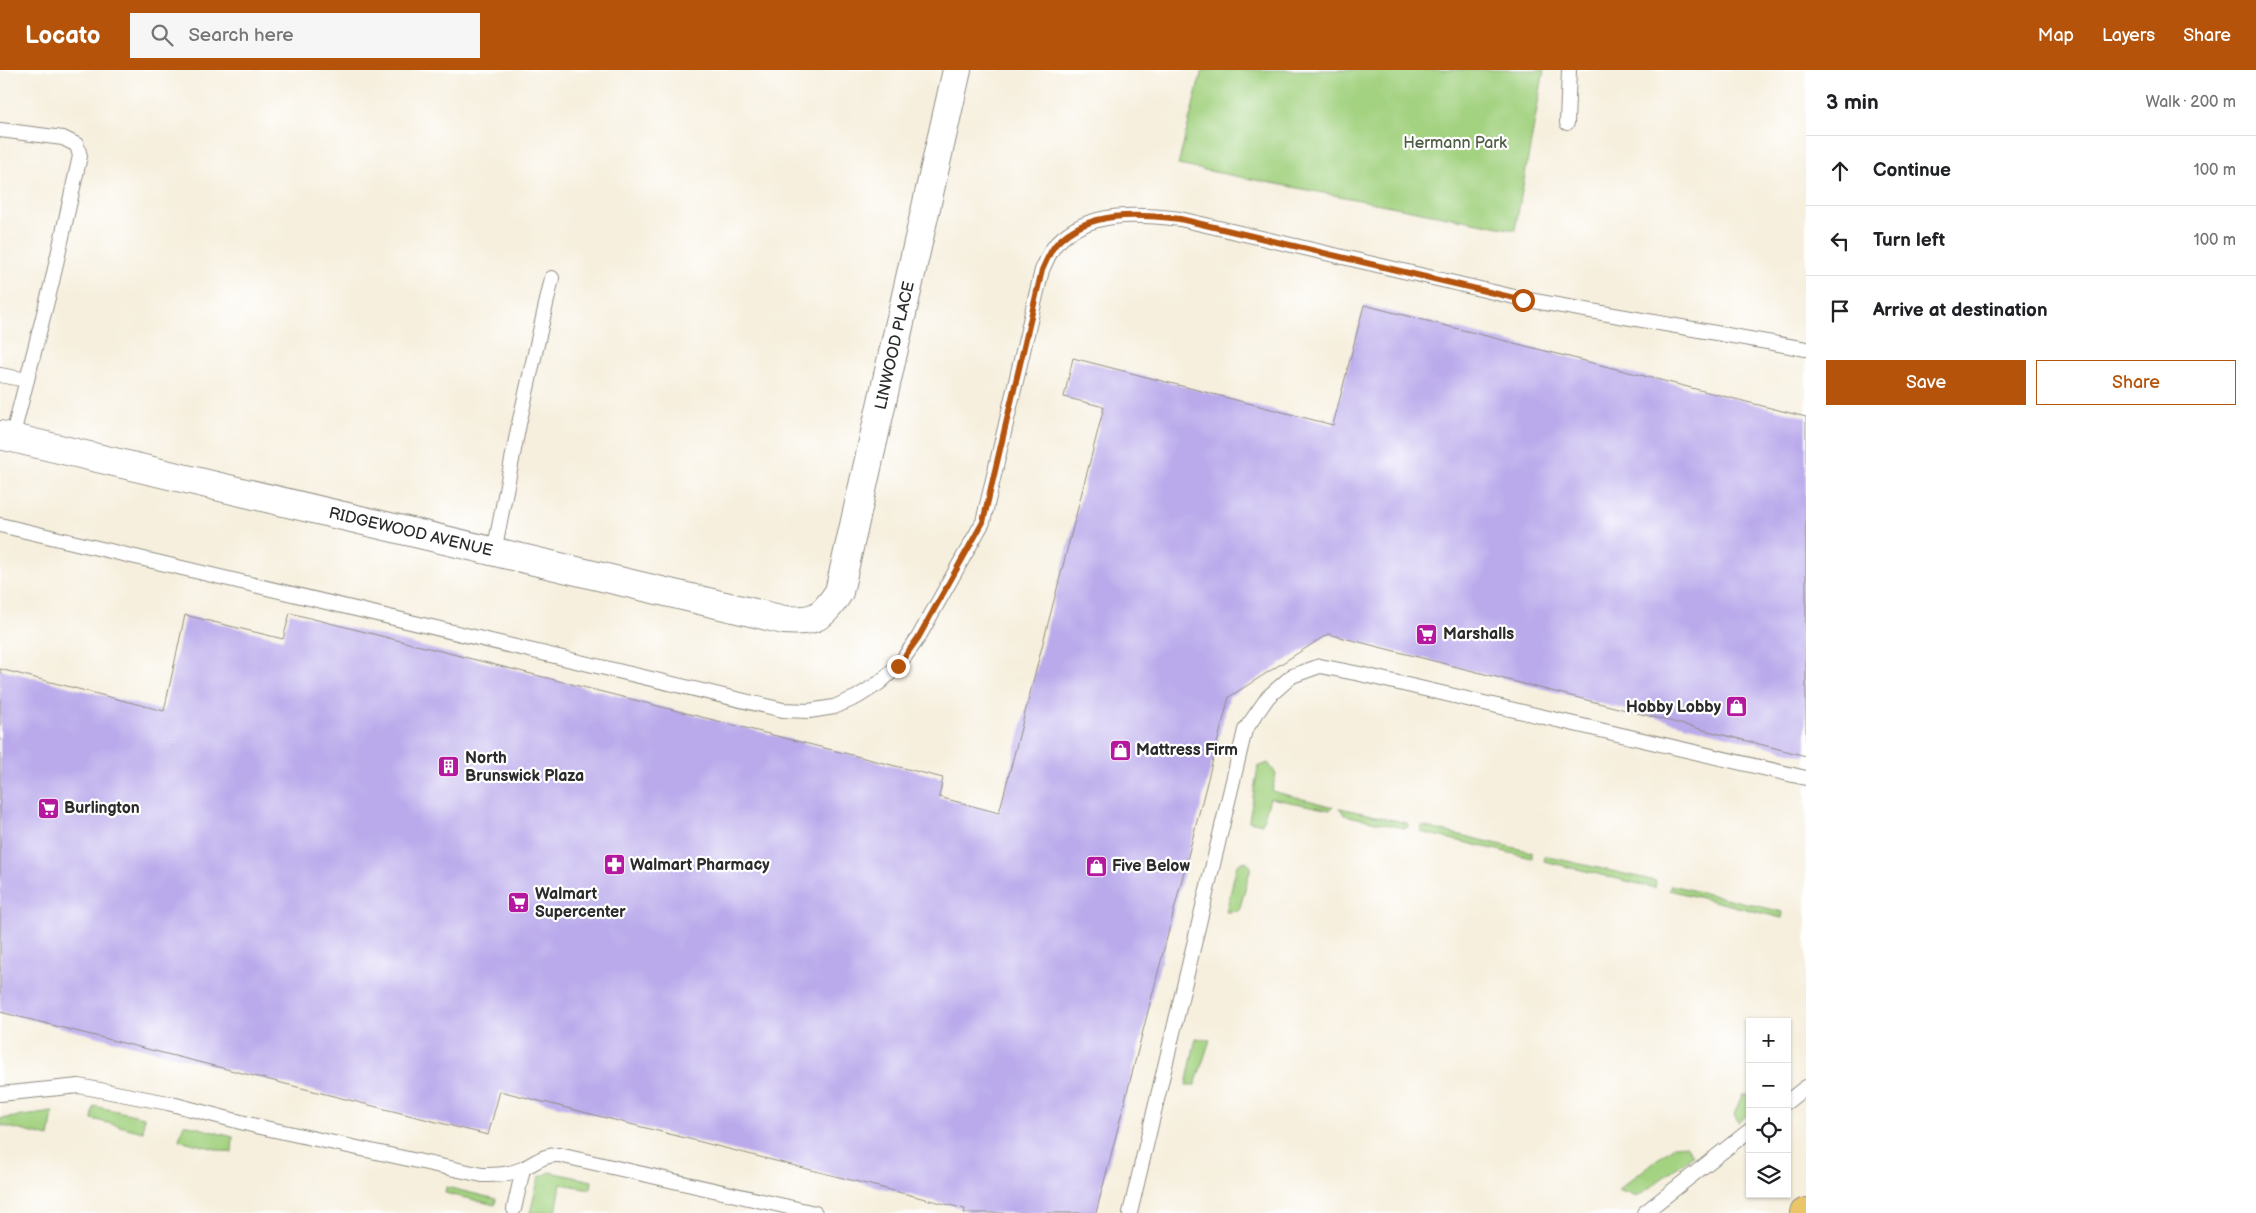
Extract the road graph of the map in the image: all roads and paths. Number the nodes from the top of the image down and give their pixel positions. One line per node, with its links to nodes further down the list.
1 (958, 70): 12 (street, LINWOOD PLACE)
2 (1569, 70): 3 (lane)
3 (1567, 123)
4 (0, 130): 8 (lane)
5 (552, 278): 11 (lane)
6 (1806, 349): 10 (lane)
7 (0, 374): 8 (lane)
8 (27, 380): 9 (lane)
9 (6, 436): 11 (street, RIDGEWOOD AVENUE)
10 (0, 525)
11 (494, 552): 12 (street, RIDGEWOOD AVENUE)
12 (822, 616)
13 (1806, 778): 21 (lane)
14 (1806, 1087): 16 (lane)
15 (0, 1094): 18 (lane)
16 (1791, 1099)
17 (1746, 1133): 22 (lane)
18 (523, 1169): 19 (lane); 20 (lane)
19 (514, 1209)
20 (815, 1213)
21 (1130, 1213)
22 (1644, 1213)

